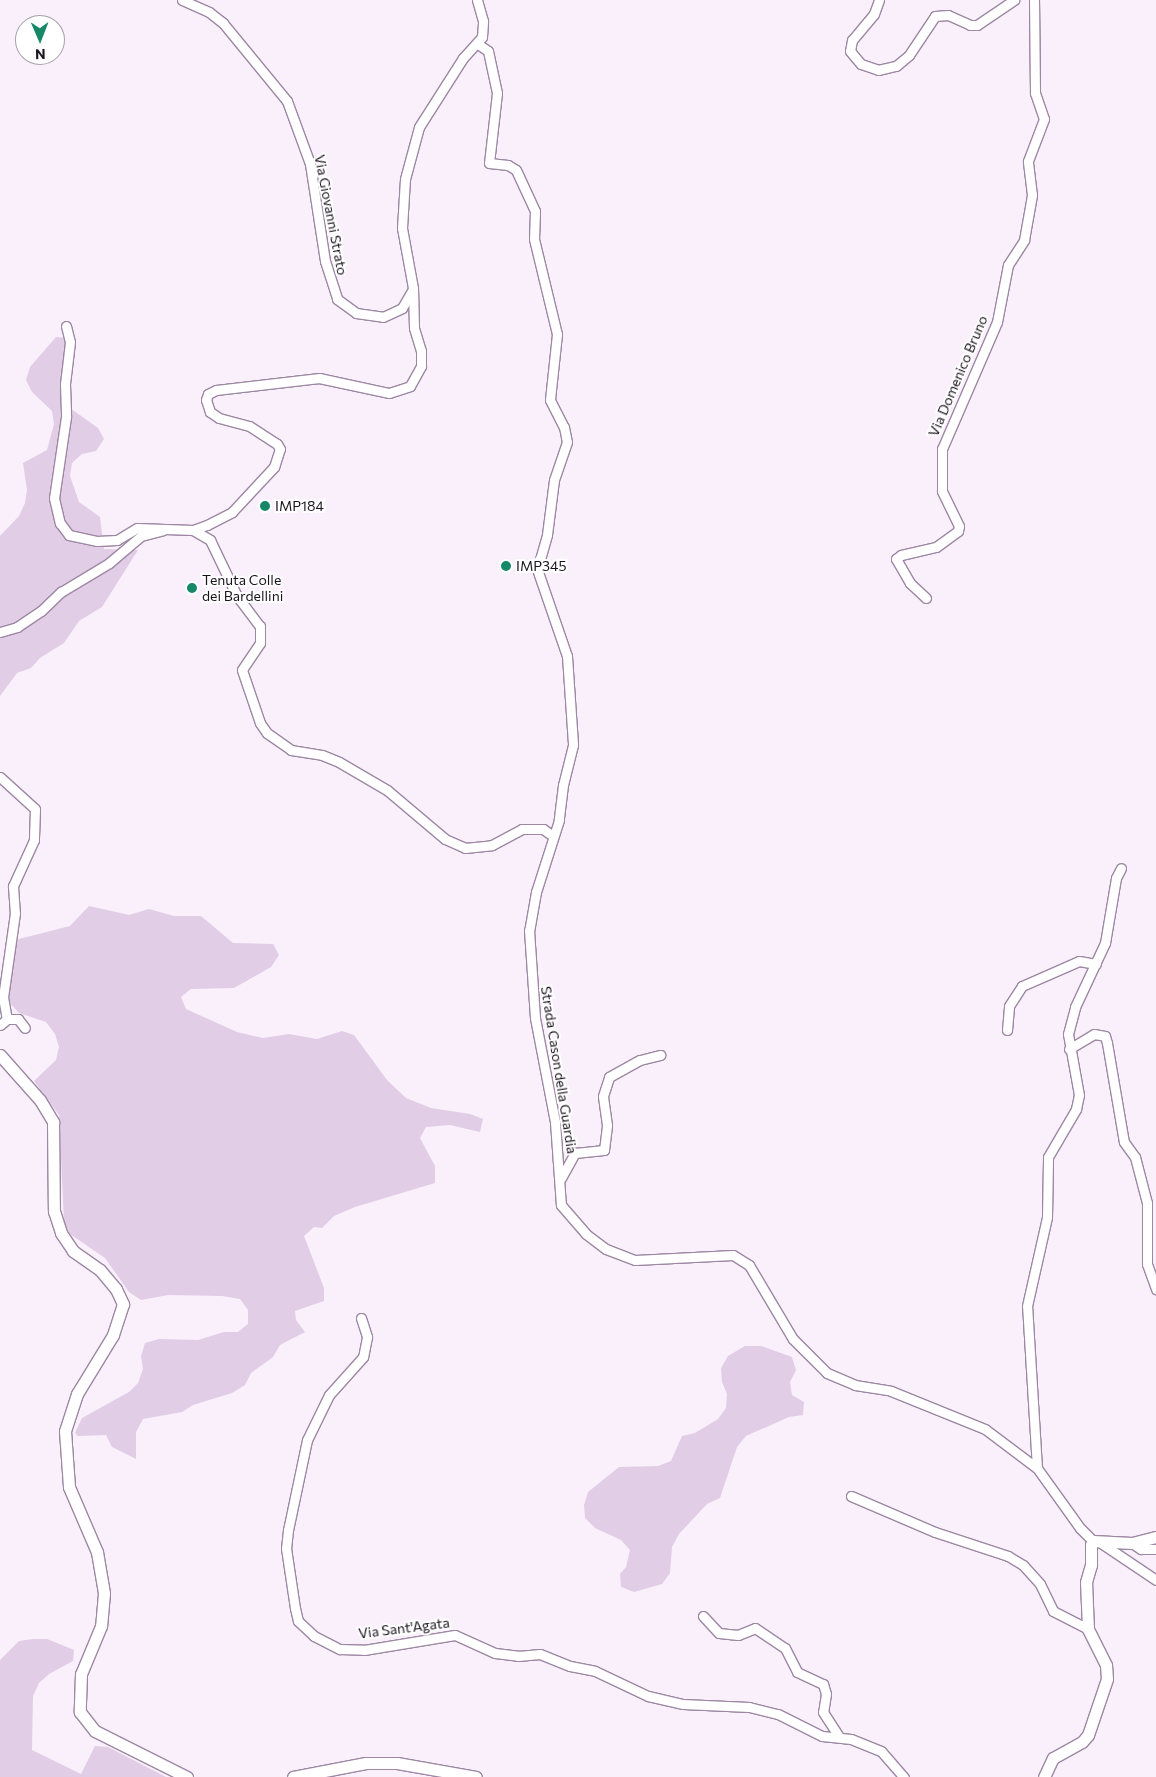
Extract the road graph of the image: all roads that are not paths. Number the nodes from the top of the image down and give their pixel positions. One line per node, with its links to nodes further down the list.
1 (182, 0): 7 (street, Via Giovanni Strato)
2 (477, 0): 6 (street)
3 (879, 0): 4 (street)
4 (1014, 0)
5 (1034, 0): 11 (street, Via Domenico Bruno)
6 (478, 44): 7 (street); 14 (street, Strada Cason della Guardia)
7 (412, 288): 10 (street)
8 (66, 326): 9 (street)
9 (169, 528): 10 (street); 12 (street)
10 (192, 530): 14 (street)
11 (926, 598)
12 (0, 632)
13 (0, 777): 17 (street)
14 (553, 836): 23 (street, Strada Cason della Guardia)
15 (1121, 868): 16 (street)
16 (1096, 964): 19 (street); 20 (street)
17 (4, 1022): 18 (street)
18 (25, 1028)
19 (1007, 1030)
20 (1069, 1049): 24 (street); 26 (street)
21 (0, 1055): 36 (street)
22 (660, 1055): 23 (street)
23 (561, 1178): 26 (street, Strada Cason della Guardia)
24 (1156, 1289)
25 (361, 1318): 35 (street, Via Sant'Agata)
26 (1037, 1468): 29 (street, Strada Cason della Guardia)
27 (851, 1496): 34 (street)
28 (1156, 1537): 30 (street)
29 (1096, 1541): 30 (street); 32 (street, Strada Cason della Guardia); 34 (street)
30 (1132, 1543): 31 (street)
31 (1156, 1549)
32 (1156, 1580)
33 (702, 1616): 35 (street)
34 (1088, 1629): 40 (street)
35 (838, 1737): 39 (street, Via Sant'Agata)
36 (187, 1777)
37 (293, 1777): 38 (street)
38 (476, 1777)
39 (904, 1777)
40 (1044, 1777)

